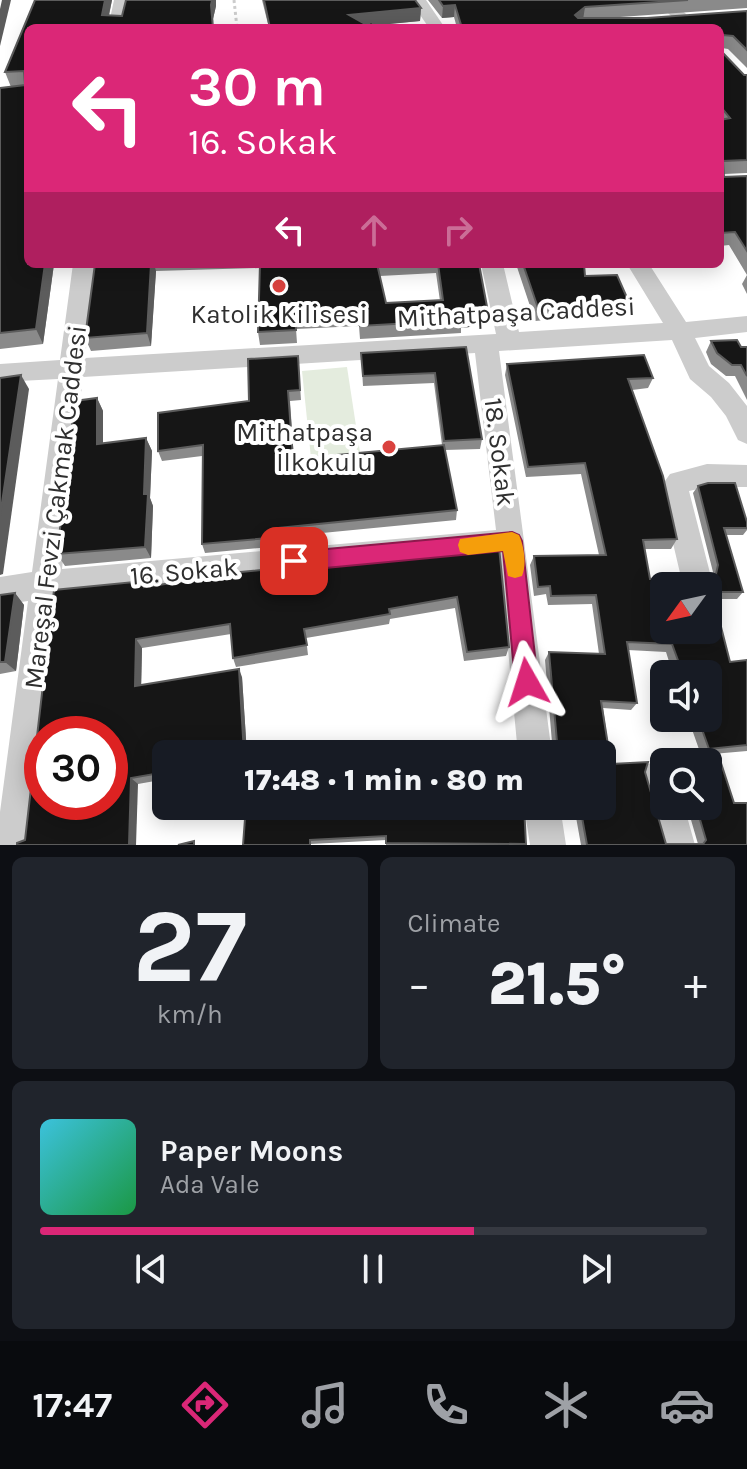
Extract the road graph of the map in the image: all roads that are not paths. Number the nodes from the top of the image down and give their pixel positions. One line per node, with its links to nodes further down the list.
1 (122, 0): 6 (street)
2 (418, 0): 7 (street)
3 (662, 0): 5 (street)
4 (656, 22): 5 (street)
5 (693, 22)
6 (117, 24)
7 (434, 24)
8 (84, 268): 14 (street, Mareşal Fevzi Çakmak Caddesi)
9 (492, 268): 13 (street, 18. Sokak)
10 (641, 268): 12 (street)
11 (747, 324): 12 (street, Mithatpaşa Caddesi)
12 (680, 331): 13 (street, Mithatpaşa Caddesi); 16 (street)
13 (498, 341): 14 (street, Mithatpaşa Caddesi); 18 (street, 18. Sokak)
14 (73, 368): 15 (street, Mithatpaşa Caddesi); 20 (street, Mareşal Fevzi Çakmak Caddesi)
15 (0, 373)
16 (747, 433)
17 (747, 476): 19 (street)
18 (512, 541): 20 (street, 16. Sokak); 22 (street, 18. Sokak)
19 (695, 572)
20 (46, 584): 21 (street, 16. Sokak); 25 (street, Mareşal Fevzi Çakmak Caddesi)
21 (0, 591)
22 (533, 740)
23 (544, 820): 26 (street)
24 (670, 820): 27 (street)
25 (14, 845)
26 (548, 845)
27 (677, 845)

